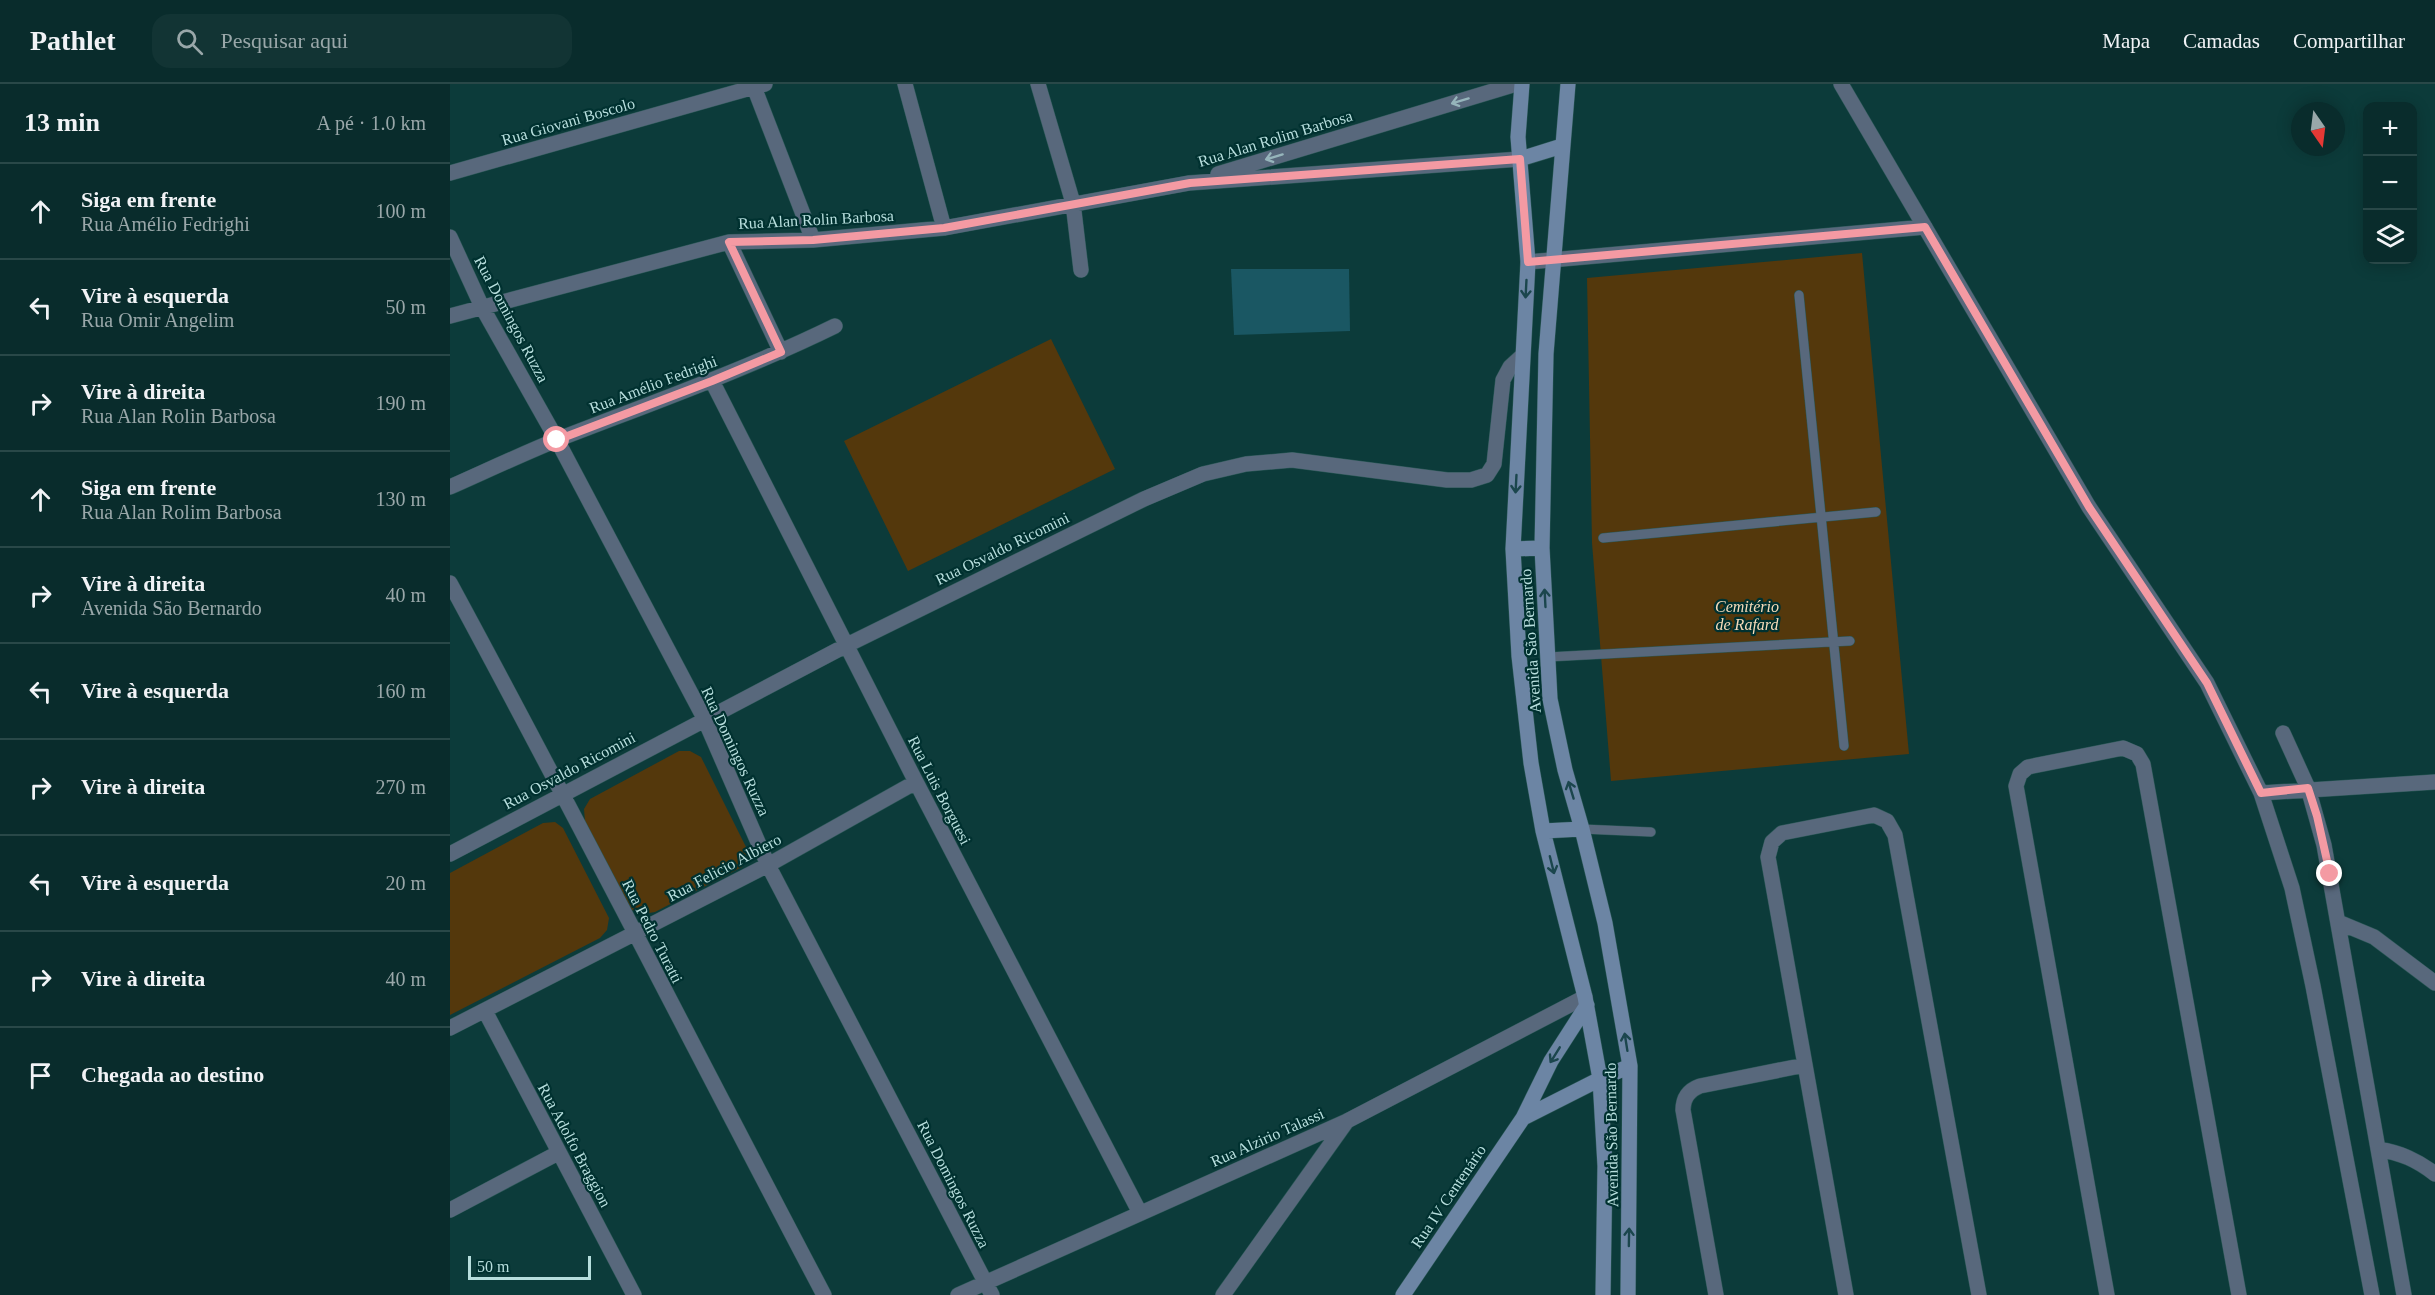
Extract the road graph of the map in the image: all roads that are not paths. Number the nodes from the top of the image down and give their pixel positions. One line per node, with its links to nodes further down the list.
1 (905, 84): 14 (street)
2 (1038, 84): 12 (street)
3 (1516, 84): 11 (street, Rua Alan Rolim Barbosa, one-way to 11)
4 (1522, 84): 9 (main road, Avenida São Bernardo)
5 (1841, 84): 13 (street)
6 (760, 85): 10 (street, Rua Giovani Boscolo); 16 (street)
7 (1565, 85): 8 (main road, Avenida São Bernardo)
8 (1562, 146): 9 (main road); 18 (main road, Avenida São Bernardo)
9 (1520, 159): 11 (street, Rua Alan Rolim Barbosa); 19 (main road, Avenida São Bernardo)
10 (450, 173)
11 (1190, 183): 12 (street, Rua Alan Rolin Barbosa)
12 (1073, 203): 14 (street, Rua Alan Rolin Barbosa); 20 (street)
13 (1925, 227): 18 (street); 46 (street)
14 (944, 228): 16 (street, Rua Alan Rolin Barbosa)
15 (450, 237): 22 (street, Rua Domingos Ruzza)
16 (813, 240): 17 (street, Rua Alan Rolin Barbosa)
17 (729, 242): 22 (street, Rua Alan Rolin Barbosa); 25 (street)
18 (1552, 261): 19 (street); 33 (main road, Avenida São Bernardo)
19 (1528, 262): 26 (main road, Avenida São Bernardo, one-way to 26)
20 (1081, 270)
21 (1799, 295): 31 (lane)
22 (482, 307): 23 (street, Rua Alan Rolin Barbosa); 28 (street, Rua Domingos Ruzza)
23 (450, 316)
24 (835, 326): 25 (street, Rua Amélio Fedrighi)
25 (781, 352): 27 (street, Rua Amélio Fedrighi)
26 (1522, 356): 34 (main road, Avenida São Bernardo, one-way to 34); 38 (street, Rua Osvaldo Ricomini)
27 (712, 381): 28 (street, Rua Amélio Fedrighi); 38 (street, Rua Luis Borguesi)
28 (557, 440): 29 (street, Rua Amélio Fedrighi); 40 (street, Rua Domingos Ruzza)
29 (450, 487)
30 (1876, 513): 31 (lane)
31 (1821, 518): 32 (lane); 37 (lane)
32 (1604, 538)
33 (1542, 548): 34 (main road); 39 (main road, Avenida São Bernardo, one-way to 33)
34 (1513, 549): 49 (main road, Avenida São Bernardo)
35 (450, 583): 47 (street, Rua Pedro Turatti)
36 (1850, 641): 37 (lane)
37 (1833, 642): 39 (lane); 42 (lane)
38 (847, 645): 40 (street, Rua Osvaldo Ricomini); 43 (street, Rua Luis Borguesi)
39 (1548, 657): 48 (main road, Avenida São Bernardo, one-way to 39)
40 (704, 718): 47 (street, Rua Osvaldo Ricomini); 52 (street, Rua Domingos Ruzza)
41 (2283, 733): 45 (street)
42 (1844, 746)
43 (916, 782): 52 (street, Rua Felicio Albiero); 68 (street, Rua Luis Borguesi)
44 (2435, 782): 45 (street)
45 (2308, 788): 46 (street); 53 (street)
46 (2261, 793): 82 (street)
47 (564, 794): 51 (street, Rua Osvaldo Ricomini); 54 (street, Rua Pedro Turatti)
48 (1582, 829): 49 (main road); 50 (lane); 60 (main road, Avenida São Bernardo, one-way to 48)
49 (1543, 831): 56 (main road, Avenida São Bernardo, one-way to 56)
50 (1651, 832)
51 (450, 854)
52 (768, 865): 54 (street, Rua Felicio Albiero); 69 (street, Rua Domingos Ruzza)
53 (2338, 922): 55 (street); 64 (street)
54 (634, 934): 57 (street, Rua Felicio Albiero); 71 (street, Rua Pedro Turatti)
55 (2435, 983)
56 (1586, 1001): 61 (main road, Avenida São Bernardo); 62 (main road, Rua IV Centenário, one-way to 62); 63 (street, Rua Alzirio Talassi)
57 (485, 1011): 58 (street, Rua Felicio Albiero); 65 (street, Rua Adolfo Braggion)
58 (450, 1029)
59 (1805, 1065): 77 (street); 78 (street); 79 (street)
60 (1630, 1066): 61 (main road, Rua IV Centenário); 76 (main road, Avenida São Bernardo, one-way to 60)
61 (1600, 1079): 62 (main road, Rua IV Centenário); 75 (main road, Avenida São Bernardo)
62 (1523, 1118): 74 (main road, Rua IV Centenário)
63 (1347, 1121): 68 (street, Rua Alzirio Talassi); 73 (street)
64 (2378, 1149): 66 (street); 83 (street)
65 (558, 1153): 67 (street); 70 (street, Rua Adolfo Braggion)
66 (2435, 1174)
67 (450, 1210)
68 (1140, 1213): 69 (street, Rua Alzirio Talassi)
69 (988, 1289): 72 (street, Rua Alzirio Talassi)
70 (634, 1295)
71 (824, 1295)
72 (958, 1295)
73 (1223, 1295)
74 (1403, 1295)
75 (1603, 1295)
76 (1628, 1295)
77 (1716, 1295)
78 (1846, 1295)
79 (1979, 1295)
80 (2107, 1295): 81 (street)
81 (2239, 1295)
82 (2372, 1295)
83 (2404, 1295)

